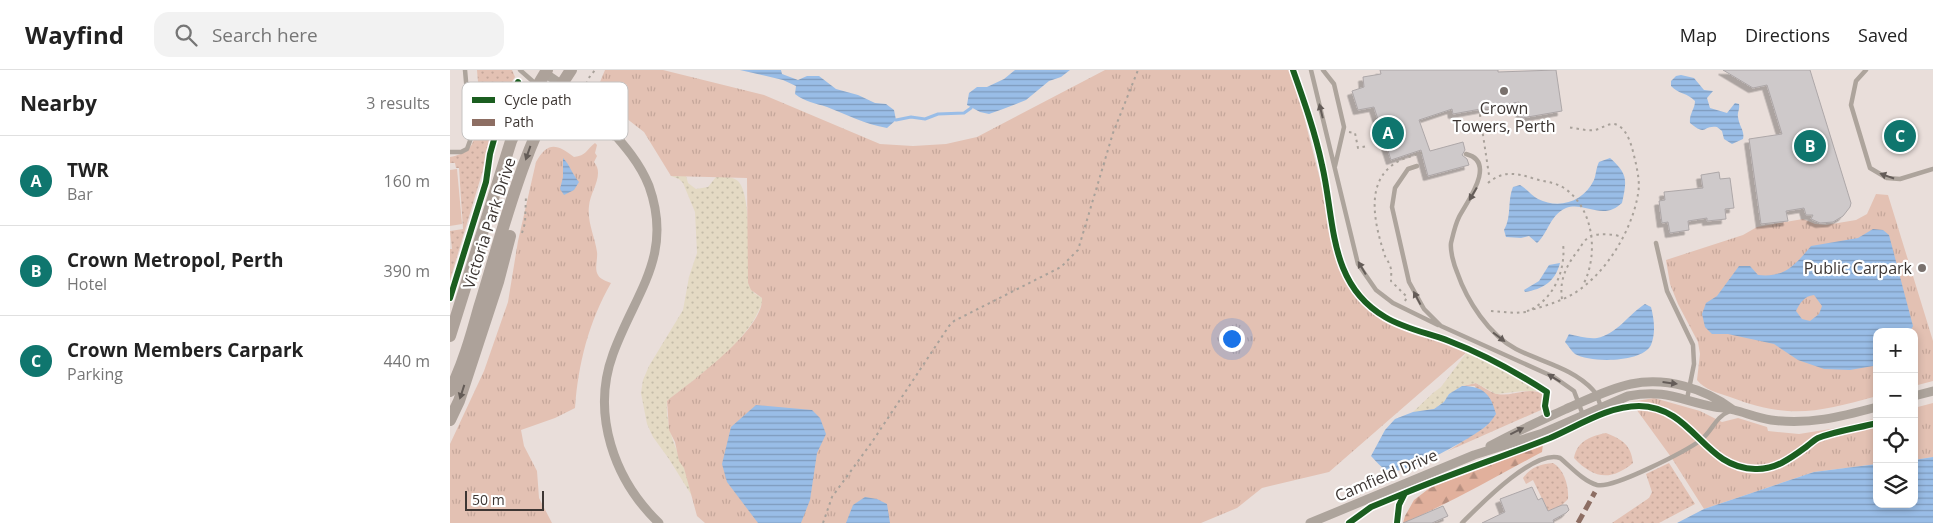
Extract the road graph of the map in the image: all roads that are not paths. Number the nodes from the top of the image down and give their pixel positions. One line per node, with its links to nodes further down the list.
1 (520, 70): 7 (lane)
2 (571, 70): 9 (street, Victoria Park Drive)
3 (1311, 70): 17 (lane, one-way to 3)
4 (1323, 70): 17 (lane)
5 (1866, 70): 18 (lane, one-way to 5)
6 (545, 71): 8 (street)
7 (534, 82)
8 (558, 82)
9 (563, 82)
10 (469, 140): 14 (lane)
11 (512, 140): 22 (street, Victoria Park Drive)
12 (533, 140): 19 (street, Victoria Park Drive, one-way to 19)
13 (620, 140): 36 (street)
14 (450, 152)
15 (1466, 154): 27 (lane, one-way to 27)
16 (1417, 166): 21 (lane, one-way to 16)
17 (1334, 167): 21 (lane, one-way to 17)
18 (1933, 169)
19 (520, 177): 25 (street, Victoria Park Drive); 34 (street, one-way to 34)
20 (1656, 243): 23 (lane)
21 (1441, 326): 29 (lane, one-way to 21)
22 (450, 336)
23 (1689, 387): 27 (street, Camfield Drive, one-way to 23); 28 (lane); 32 (street, Camfield Drive)
24 (1933, 391): 26 (street)
25 (450, 392)
26 (1918, 395)
27 (1596, 396): 29 (street, Camfield Drive); 30 (lane)
28 (1687, 399): 30 (street, Camfield Drive); 32 (street, Camfield Drive)
29 (1579, 404): 33 (lane); 35 (street, Camfield Drive, one-way to 29)
30 (1601, 407): 33 (street, Camfield Drive)
31 (1873, 408): 32 (street, Camfield Drive)
32 (1734, 410): 38 (lane)
33 (1583, 415): 35 (street, Camfield Drive)
34 (450, 420)
35 (1474, 455): 37 (street, Camfield Drive)
36 (659, 523)
37 (1310, 523)
38 (1462, 523)

